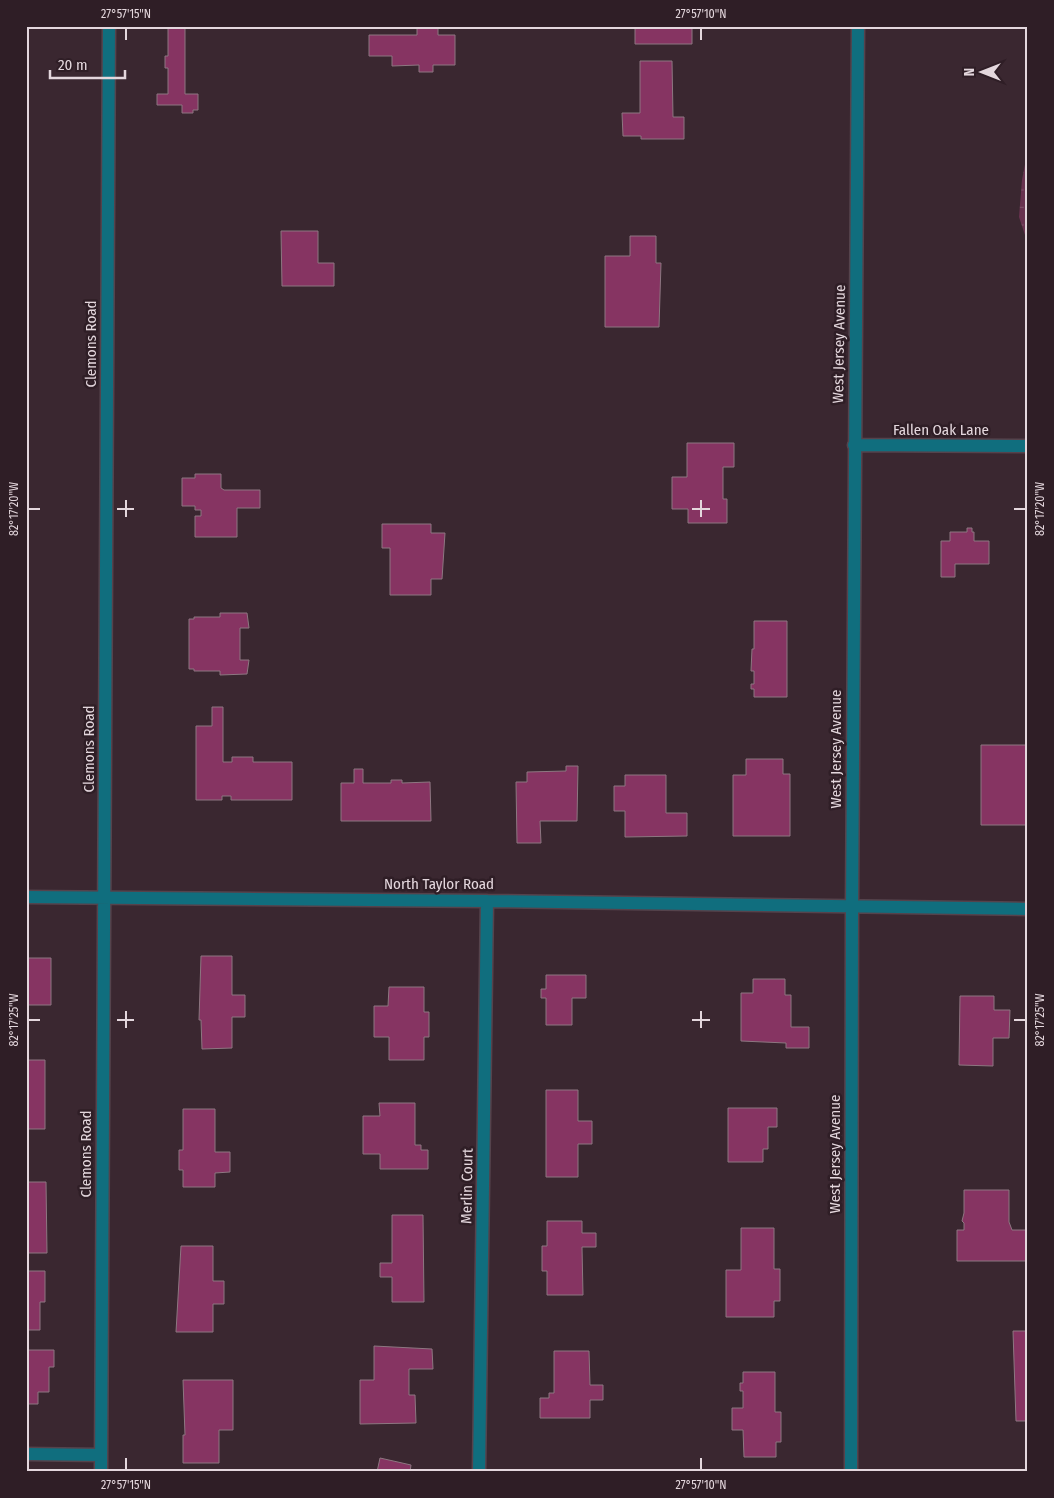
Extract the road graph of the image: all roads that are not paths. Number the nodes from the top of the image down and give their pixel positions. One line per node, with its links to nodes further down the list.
1 (109, 26): 6 (street, Clemons Road)
2 (858, 26): 3 (street, West Jersey Avenue)
3 (854, 446): 4 (street, Fallen Oak Lane); 8 (street, West Jersey Avenue)
4 (1028, 446)
5 (26, 897): 6 (street, North Taylor Road)
6 (104, 898): 7 (street, North Taylor Road); 11 (street, Clemons Road)
7 (487, 901): 8 (street, North Taylor Road); 13 (street, Merlin Court)
8 (852, 908): 9 (street, North Taylor Road); 14 (street, West Jersey Avenue)
9 (1028, 909)
10 (26, 1454): 11 (street)
11 (101, 1455): 12 (street, Clemons Road)
12 (101, 1472)
13 (478, 1472)
14 (851, 1472)

